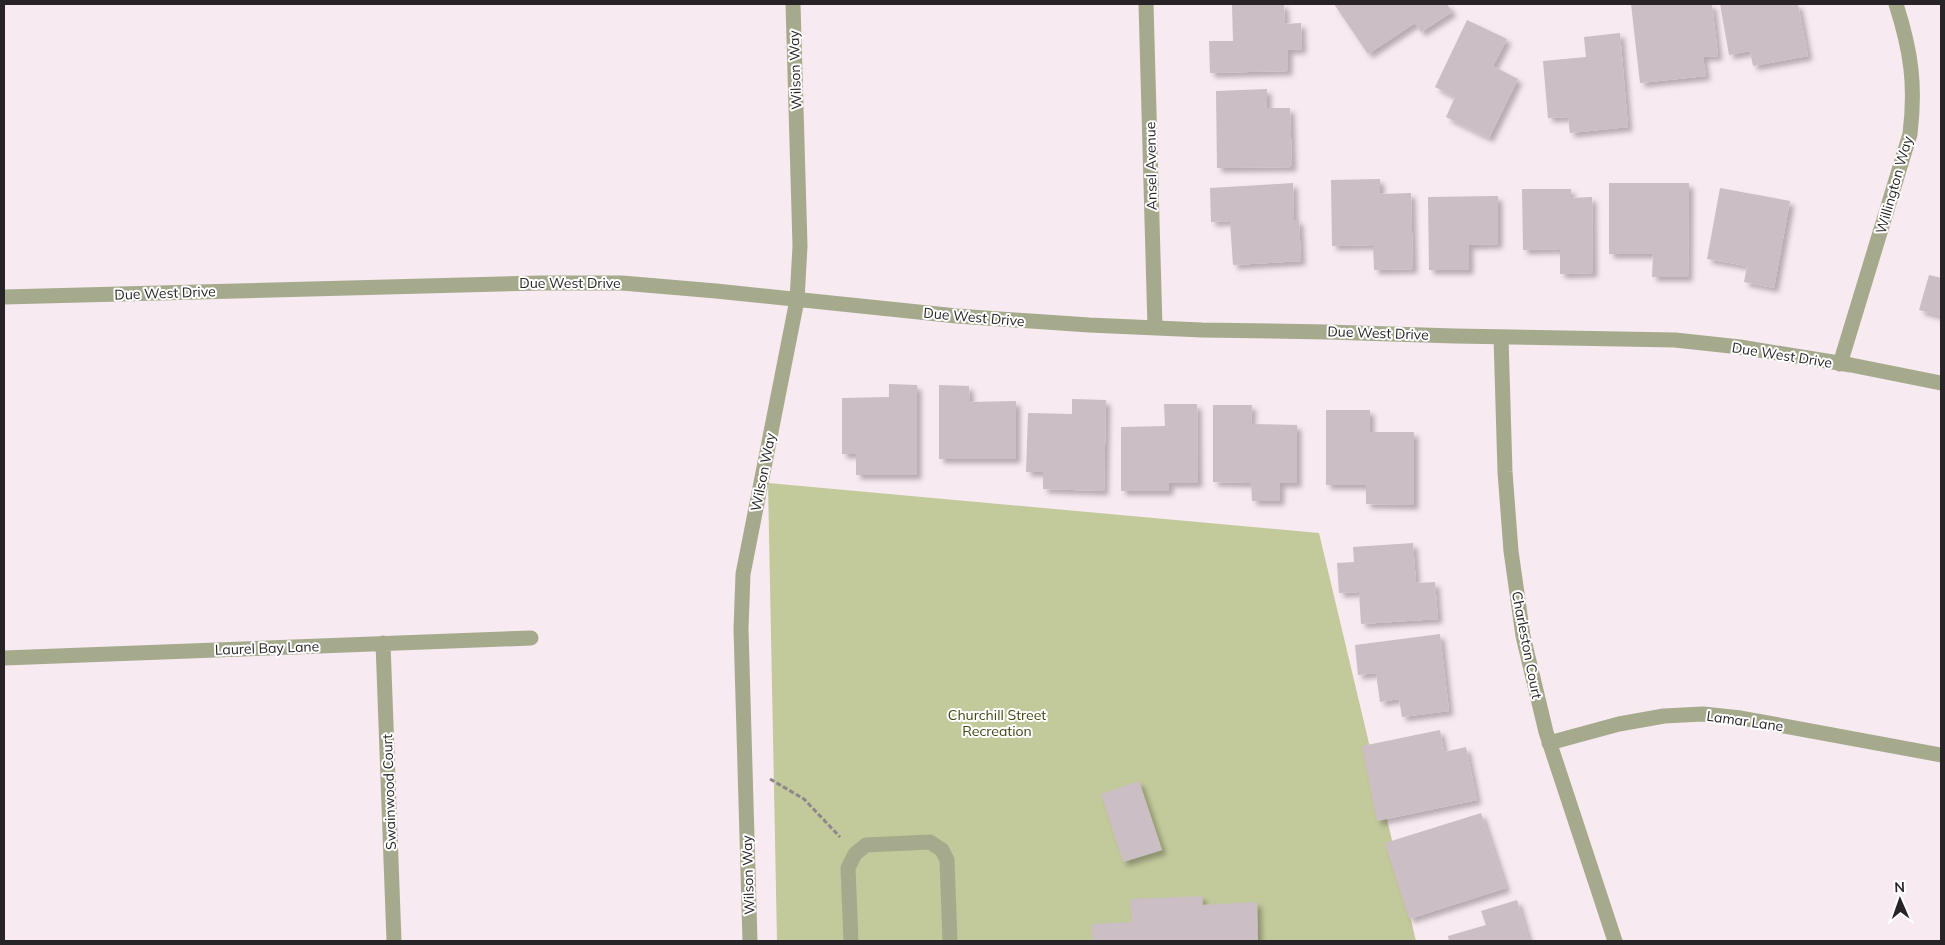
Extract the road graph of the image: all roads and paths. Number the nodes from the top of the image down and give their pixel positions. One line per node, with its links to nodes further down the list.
1 (793, 4): 5 (street, Wilson Way)
2 (1146, 4): 6 (street, Ansel Avenue)
3 (1896, 4): 8 (street, Willington Way)
4 (4, 297): 5 (street, Due West Drive)
5 (797, 300): 6 (street, Due West Drive); 15 (street, Wilson Way)
6 (1155, 328): 7 (street, Due West Drive)
7 (1501, 337): 8 (street, Due West Drive); 13 (street, Charleston Court)
8 (1840, 364): 9 (street, Due West Drive)
9 (1941, 383)
10 (531, 638): 11 (street, Laurel Bay Lane)
11 (383, 643): 12 (street, Laurel Bay Lane); 17 (street, Swainwood Court)
12 (4, 658)
13 (1549, 743): 14 (street, Lamar Lane); 21 (street, Charleston Court)
14 (1941, 755)
15 (745, 774): 16 (path); 18 (street, Wilson Way)
16 (855, 854): 19 (street); 20 (street)
17 (394, 941)
18 (750, 941)
19 (851, 941)
20 (950, 941)
21 (1615, 941)

